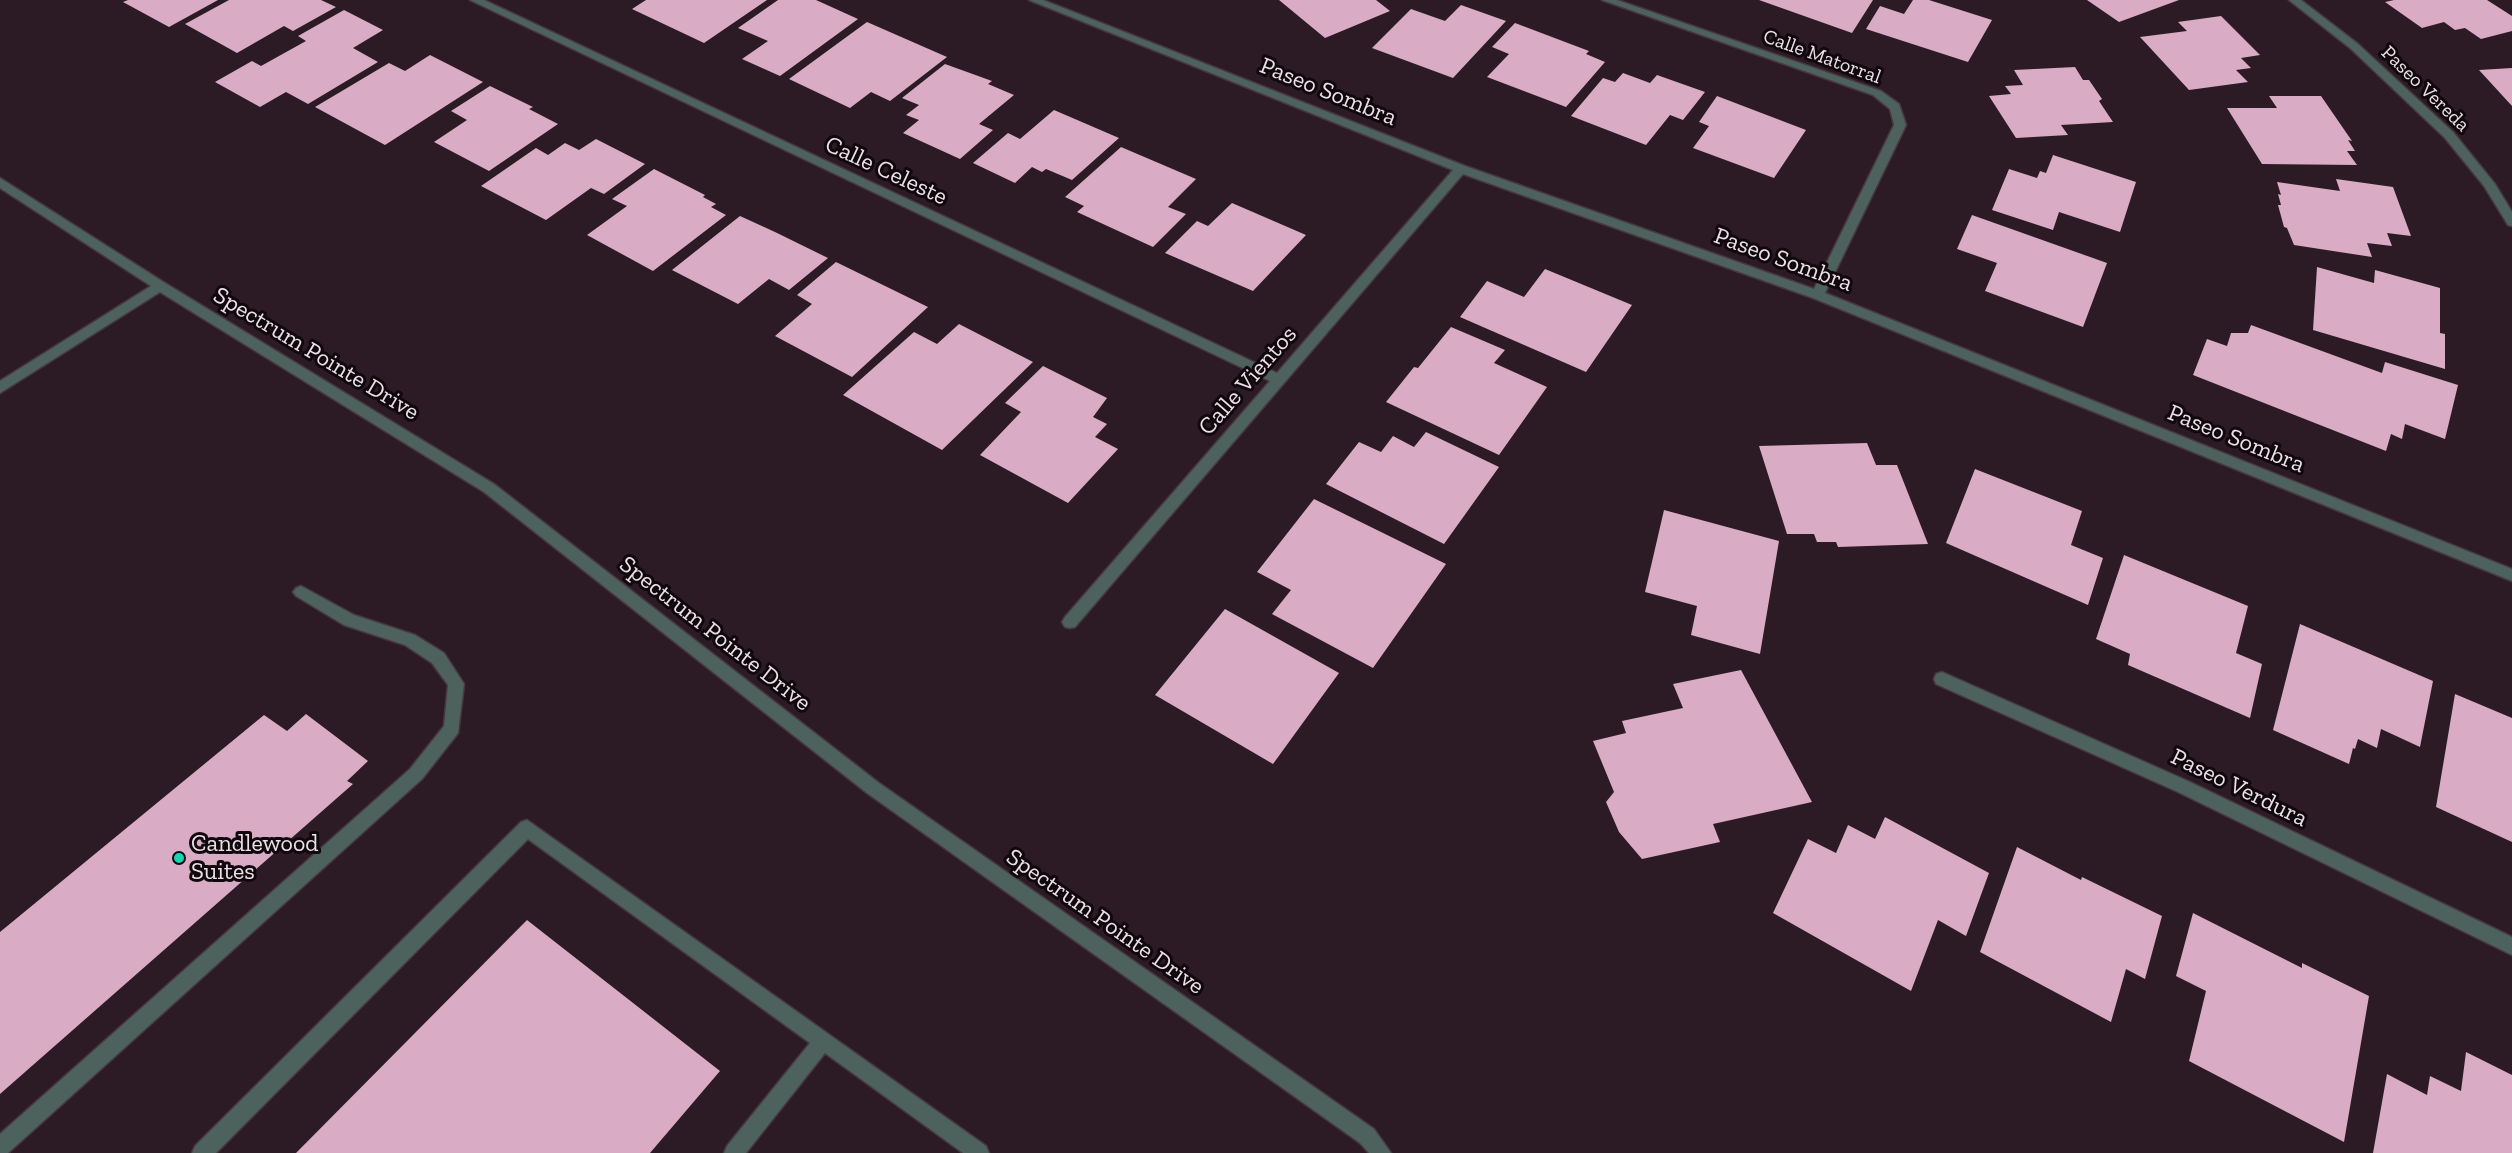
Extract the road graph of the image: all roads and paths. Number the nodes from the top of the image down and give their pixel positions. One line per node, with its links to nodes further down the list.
1 (475, 0): 10 (street, Calle Celeste)
2 (1034, 0): 5 (street, Paseo Sombra)
3 (1607, 0): 9 (street, Calle Matorral)
4 (2295, 0): 7 (street, Paseo Vereda)
5 (1461, 169): 9 (street, Paseo Sombra); 10 (street, Calle Vientos)
6 (0, 182): 8 (street, Spectrum Pointe Drive)
7 (2512, 222)
8 (160, 286): 11 (street); 22 (street, Spectrum Pointe Drive)
9 (1818, 295): 12 (street, Paseo Sombra)
10 (1279, 380): 14 (street, Calle Vientos)
11 (0, 388)
12 (2512, 575)
13 (301, 592): 18 (street)
14 (1070, 622)
15 (1942, 679): 16 (street, Paseo Verdura)
16 (2512, 946)
17 (823, 1041): 19 (street); 20 (street); 21 (street)
18 (0, 1147)
19 (202, 1153)
20 (734, 1153)
21 (979, 1153)
22 (1381, 1153)

